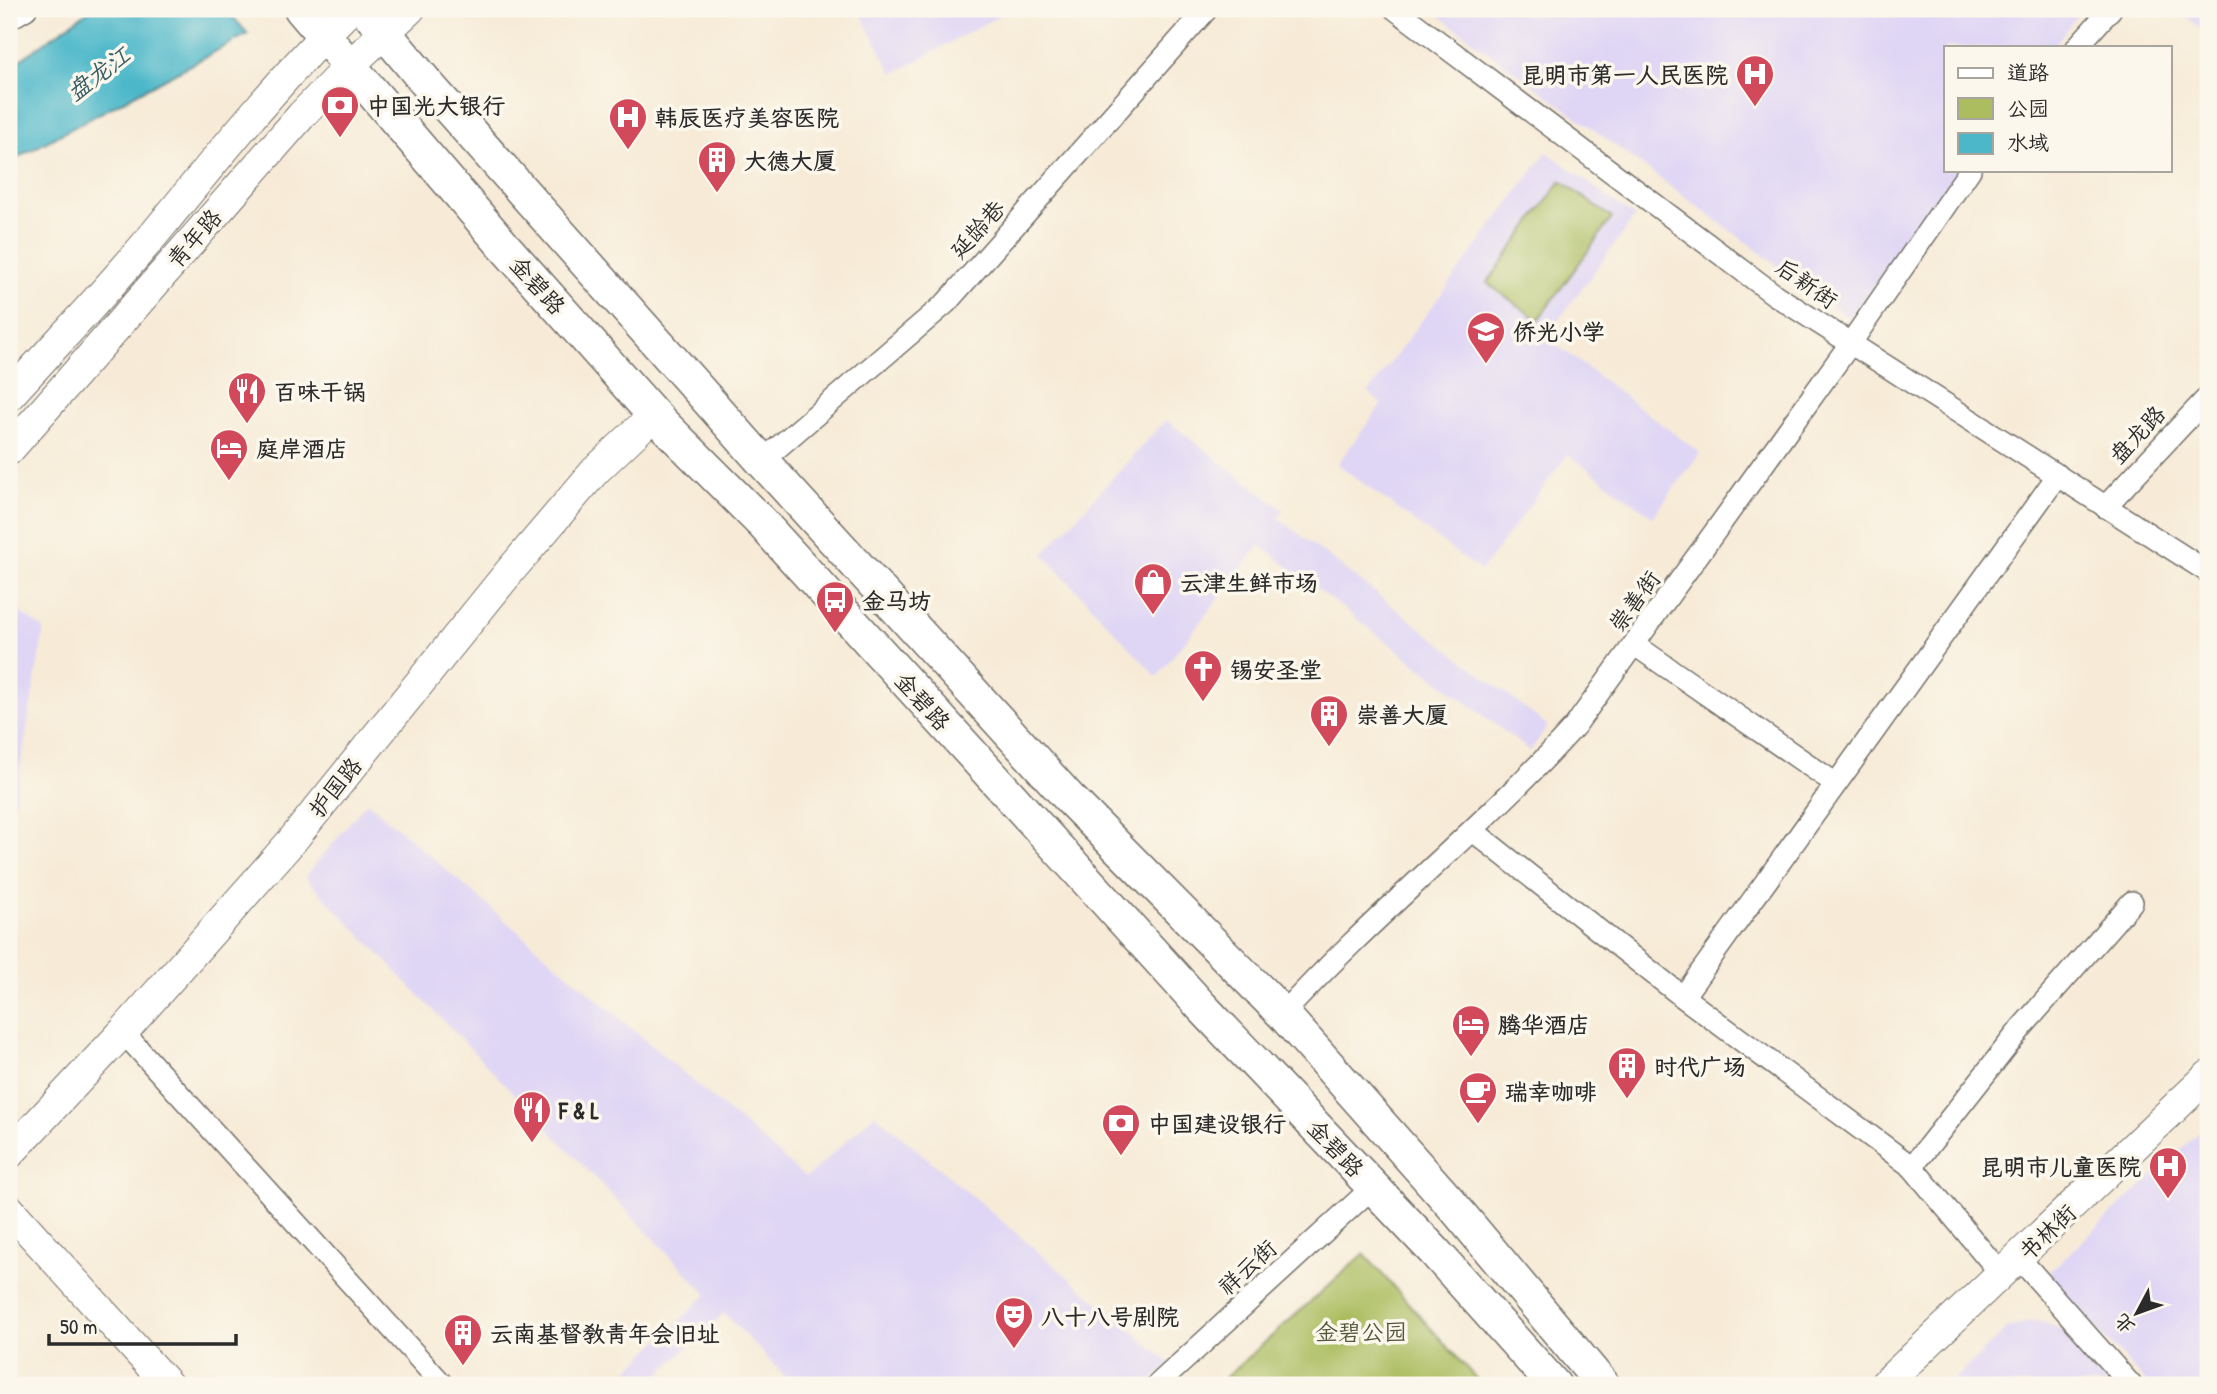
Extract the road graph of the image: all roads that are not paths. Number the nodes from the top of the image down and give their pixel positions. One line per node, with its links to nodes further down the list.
1 (26, 9): 8 (street)
2 (301, 9): 10 (main road, 金碧路)
3 (350, 9): 10 (street, 青年路)
4 (410, 9): 9 (street, 青年路)
5 (1207, 9): 19 (street, 延龄巷)
6 (1395, 9): 14 (street, 后新街)
7 (2111, 9): 11 (street)
8 (9, 19)
9 (375, 20): 12 (street, 青年路); 19 (main road, 金碧路)
10 (324, 35): 12 (main road, 金碧路); 15 (street, 青年路)
11 (2078, 46)
12 (350, 65): 17 (main road, 金碧路); 18 (street, 青年路)
13 (1969, 172): 14 (street, 崇善街)
14 (1850, 344): 20 (street, 后新街); 23 (street, 崇善街)
15 (9, 396)
16 (2208, 397): 21 (street, 盘龙路)
17 (654, 415): 29 (street, 护国路); 33 (main road, 金碧路)
18 (9, 450)
19 (762, 461): 28 (main road, 金碧路)
20 (2059, 475): 21 (street, 后新街); 24 (street)
21 (2105, 507): 22 (street, 后新街)
22 (2208, 572)
23 (1635, 645): 24 (street); 25 (street, 崇善街)
24 (1836, 784): 27 (street)
25 (1472, 830): 27 (street); 28 (street, 崇善街)
26 (2132, 902): 32 (street)
27 (1683, 997): 32 (street)
28 (1283, 1014): 40 (main road, 金碧路)
29 (123, 1032): 31 (street, 护国路); 37 (street)
30 (2208, 1076): 35 (street, 书林街)
31 (9, 1154)
32 (1912, 1167): 35 (street)
33 (1373, 1186): 38 (street, 祥云街); 39 (main road, 金碧路)
34 (9, 1209): 36 (street)
35 (2011, 1266): 41 (street, 书林街); 42 (street)
36 (168, 1385)
37 (443, 1385)
38 (1157, 1385)
39 (1554, 1385)
40 (1603, 1385)
41 (1884, 1385)
42 (2131, 1385)

